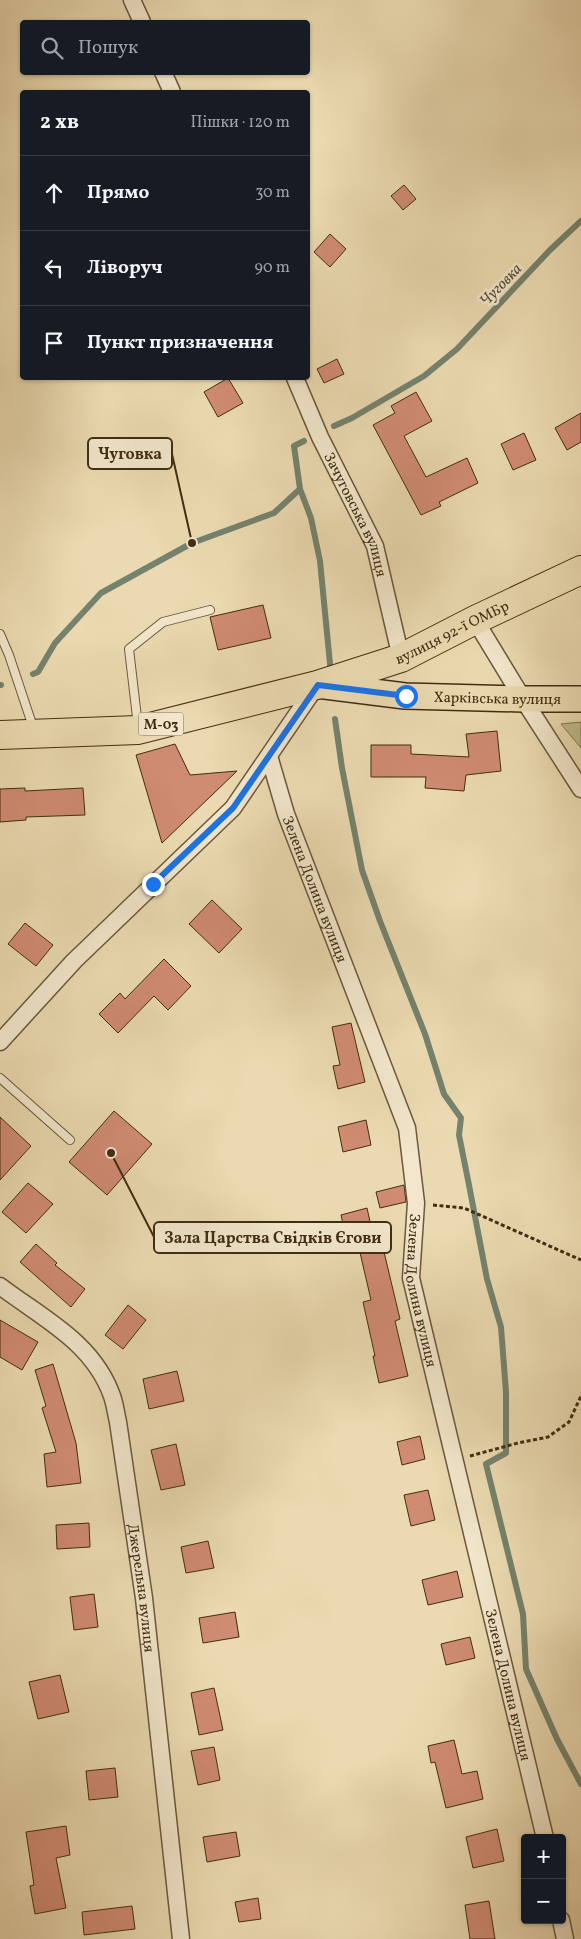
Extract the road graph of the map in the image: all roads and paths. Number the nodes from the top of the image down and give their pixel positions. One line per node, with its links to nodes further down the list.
1 (132, 0): 2 (street)
2 (141, 20)
3 (164, 75): 4 (street)
4 (171, 90)
5 (295, 380): 10 (street, Зачуговська вулиця)
6 (581, 570): 8 (highway, вулиця 92-ї ОМБр / М-03)
7 (210, 610): 14 (lane)
8 (475, 620): 10 (highway, вулиця 92-ї ОМБр / М-03); 13 (street)
9 (0, 634): 15 (lane)
10 (401, 658): 11 (highway, вулиця 92-ї ОМБр / М-03)
11 (318, 685): 13 (main road, Харківська вулиця); 14 (highway, Харківська вулиця / М-03); 17 (street)
12 (581, 698): 13 (main road, Харківська вулиця)
13 (523, 699): 18 (street)
14 (138, 730): 15 (highway, Харківська вулиця / М-03)
15 (35, 734): 16 (highway, Харківська вулиця / М-03)
16 (0, 735)
17 (269, 756): 19 (street); 22 (street, Зелена Долина вулиця)
18 (581, 790)
19 (0, 1042)
20 (0, 1078): 21 (lane)
21 (70, 1140)
22 (416, 1203): 23 (path); 27 (street, Зелена Долина вулиця)
23 (581, 1260)
24 (0, 1286): 29 (street, Джерельна вулиця)
25 (581, 1396): 26 (path)
26 (493, 1449)
27 (544, 1834)
28 (562, 1924): 30 (street)
29 (181, 1939)
30 (565, 1939)

